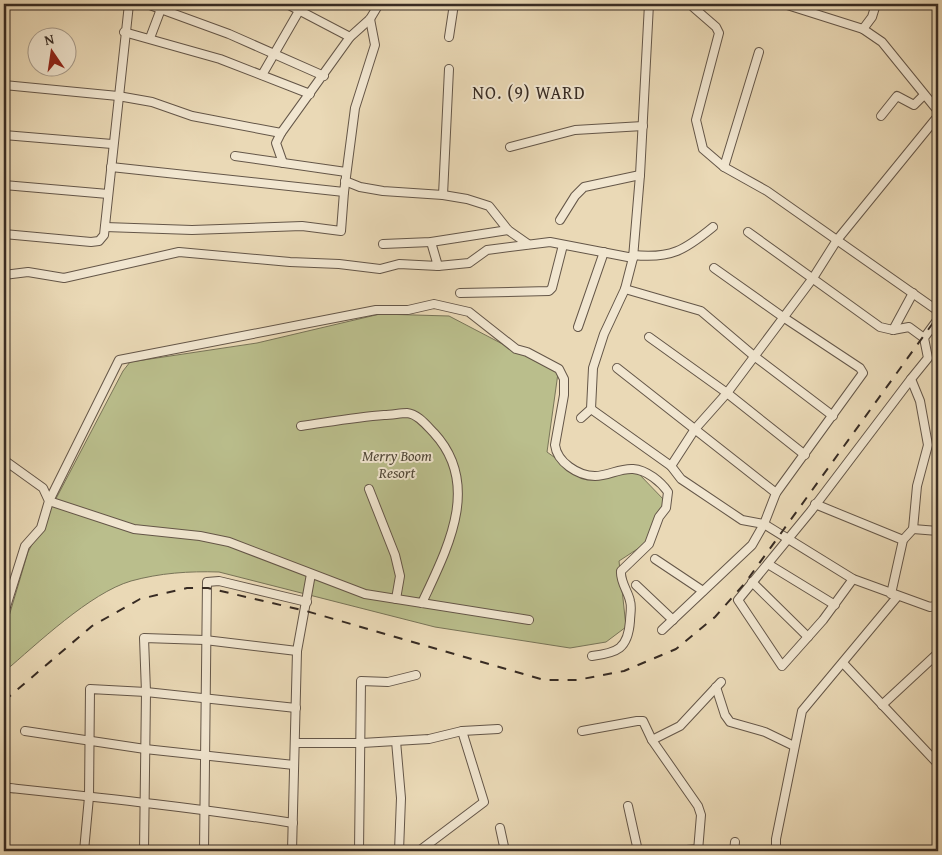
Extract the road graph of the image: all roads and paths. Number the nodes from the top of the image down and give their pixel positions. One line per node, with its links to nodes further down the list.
1 (128, 4): 14 (street)
2 (147, 4): 11 (street)
3 (287, 4): 10 (street)
4 (379, 4): 12 (street)
5 (454, 4): 16 (street)
6 (649, 4): 30 (street)
7 (703, 4): 38 (street)
8 (784, 4): 13 (street)
9 (878, 4): 13 (street)
10 (302, 7): 15 (street); 19 (street)
11 (162, 9): 17 (street); 19 (street)
12 (370, 19): 15 (street); 39 (street)
13 (863, 29): 25 (street)
14 (124, 32): 17 (street); 26 (street)
15 (350, 37): 22 (street)
16 (449, 37)
17 (150, 38): 21 (street)
18 (760, 52): 38 (street)
19 (275, 55): 21 (street); 22 (street)
20 (449, 69): 45 (street)
21 (262, 74): 24 (street)
22 (324, 76): 24 (street)
23 (4, 85): 26 (street)
24 (310, 94): 31 (street)
25 (924, 95): 27 (street); 28 (street)
26 (118, 96): 31 (street); 33 (street)
27 (938, 111)
28 (881, 116)
29 (938, 116): 52 (street)
30 (643, 126): 34 (street); 40 (street)
31 (281, 133): 36 (street)
32 (4, 134): 33 (street)
33 (112, 144): 37 (street)
34 (510, 147)
35 (235, 156): 36 (street)
36 (283, 163): 39 (street)
37 (111, 167): 43 (street); 44 (street)
38 (724, 167): 52 (street)
39 (346, 172): 41 (street)
40 (640, 175): 46 (street); 58 (street)
41 (345, 181): 43 (street); 45 (street)
42 (4, 185): 44 (street)
43 (344, 192): 47 (street)
44 (108, 194): 47 (street)
45 (443, 195): 49 (street)
46 (560, 220)
47 (105, 227): 51 (street)
48 (713, 227): 58 (street)
49 (508, 230): 53 (street); 55 (street)
50 (748, 232): 62 (street)
51 (4, 234)
52 (837, 240): 62 (street); 65 (street)
53 (432, 242): 54 (street); 59 (street)
54 (383, 244)
55 (528, 244): 56 (street); 59 (street)
56 (563, 245): 57 (street); 64 (street)
57 (604, 252): 58 (street); 69 (street)
58 (633, 256): 63 (street)
59 (438, 266): 61 (street)
60 (714, 268): 67 (street)
61 (4, 274)
62 (813, 278): 67 (street); 70 (street)
63 (625, 290): 73 (street); 77 (street)
64 (460, 293)
65 (913, 293): 66 (street); 70 (street)
66 (938, 311)
67 (783, 317): 73 (street); 78 (street)
68 (938, 319): 72 (street)
69 (578, 327)
70 (893, 330): 72 (street)
71 (649, 337): 76 (street)
72 (924, 338): 75 (street)
73 (754, 356): 76 (street); 78 (street)
74 (617, 368): 81 (street)
75 (911, 379): 88 (street); 90 (street)
76 (727, 393): 81 (street); 82 (street)
77 (590, 409): 79 (street); 84 (street)
78 (833, 416): 82 (street)
79 (581, 418)
80 (301, 426): 104 (street)
81 (695, 429): 84 (street); 86 (street)
82 (805, 454): 86 (street)
83 (4, 460): 87 (street)
84 (671, 466): 89 (street)
85 (369, 488): 102 (street)
86 (776, 493): 89 (street)
87 (49, 501): 96 (street); 107 (street); 115 (street)
88 (816, 504): 92 (street); 93 (street)
89 (764, 524): 92 (street); 100 (street)
90 (913, 529): 91 (street); 93 (street)
91 (938, 531)
92 (788, 539): 95 (street); 97 (street)
93 (903, 540): 101 (street)
94 (655, 559): 100 (street)
95 (768, 564): 98 (street); 105 (street)
96 (311, 574): 102 (street); 103 (street)
97 (853, 580): 101 (street); 105 (street)
98 (752, 582): 111 (street); 111 (street)
99 (636, 585): 109 (street)
100 (703, 591): 109 (street)
101 (894, 595): 106 (street); 116 (street)
102 (396, 599): 104 (street)
103 (306, 602): 112 (street); 113 (street)
104 (422, 603): 108 (street)
105 (834, 605): 111 (street)
106 (938, 606)
107 (4, 613)
108 (529, 620)
109 (673, 620): 110 (street)
110 (662, 630)
111 (808, 637)
112 (205, 640): 113 (street); 118 (street); 119 (street)
113 (297, 650): 121 (street)
114 (937, 654): 120 (street)
115 (592, 656)
116 (843, 663): 120 (street); 131 (street)
117 (416, 675): 130 (street)
118 (146, 692): 119 (street); 126 (street); 132 (street)
119 (206, 697): 121 (street); 133 (street)
120 (882, 705): 134 (street)
121 (296, 708): 129 (street)
122 (498, 729): 124 (street)
123 (26, 731): 126 (street)
124 (462, 731): 128 (street); 151 (street)
125 (582, 731): 127 (street)
126 (89, 740): 132 (street); 137 (street)
127 (652, 740): 131 (street); 144 (street)
128 (396, 741): 130 (street); 150 (street)
129 (295, 742): 130 (street); 135 (street)
130 (362, 743): 149 (street)
131 (794, 746): 156 (street)
132 (145, 749): 133 (street); 138 (street)
133 (205, 754): 135 (street); 140 (street)
134 (938, 764)
135 (294, 765): 141 (street)
136 (10, 788): 137 (street)
137 (89, 797): 138 (street); 145 (street)
138 (146, 805): 140 (street); 146 (street)
139 (628, 806): 153 (street)
140 (205, 809): 141 (street); 147 (street)
141 (293, 823): 148 (street)
142 (500, 828): 152 (street)
143 (735, 842): 155 (street)
144 (698, 850): 154 (street)
145 (84, 851)
146 (144, 851)
147 (204, 851)
148 (292, 851)
149 (359, 851)
150 (400, 851)
151 (419, 851)
152 (505, 851)
153 (638, 851)
154 (675, 851)
155 (734, 851)
156 (776, 851)

